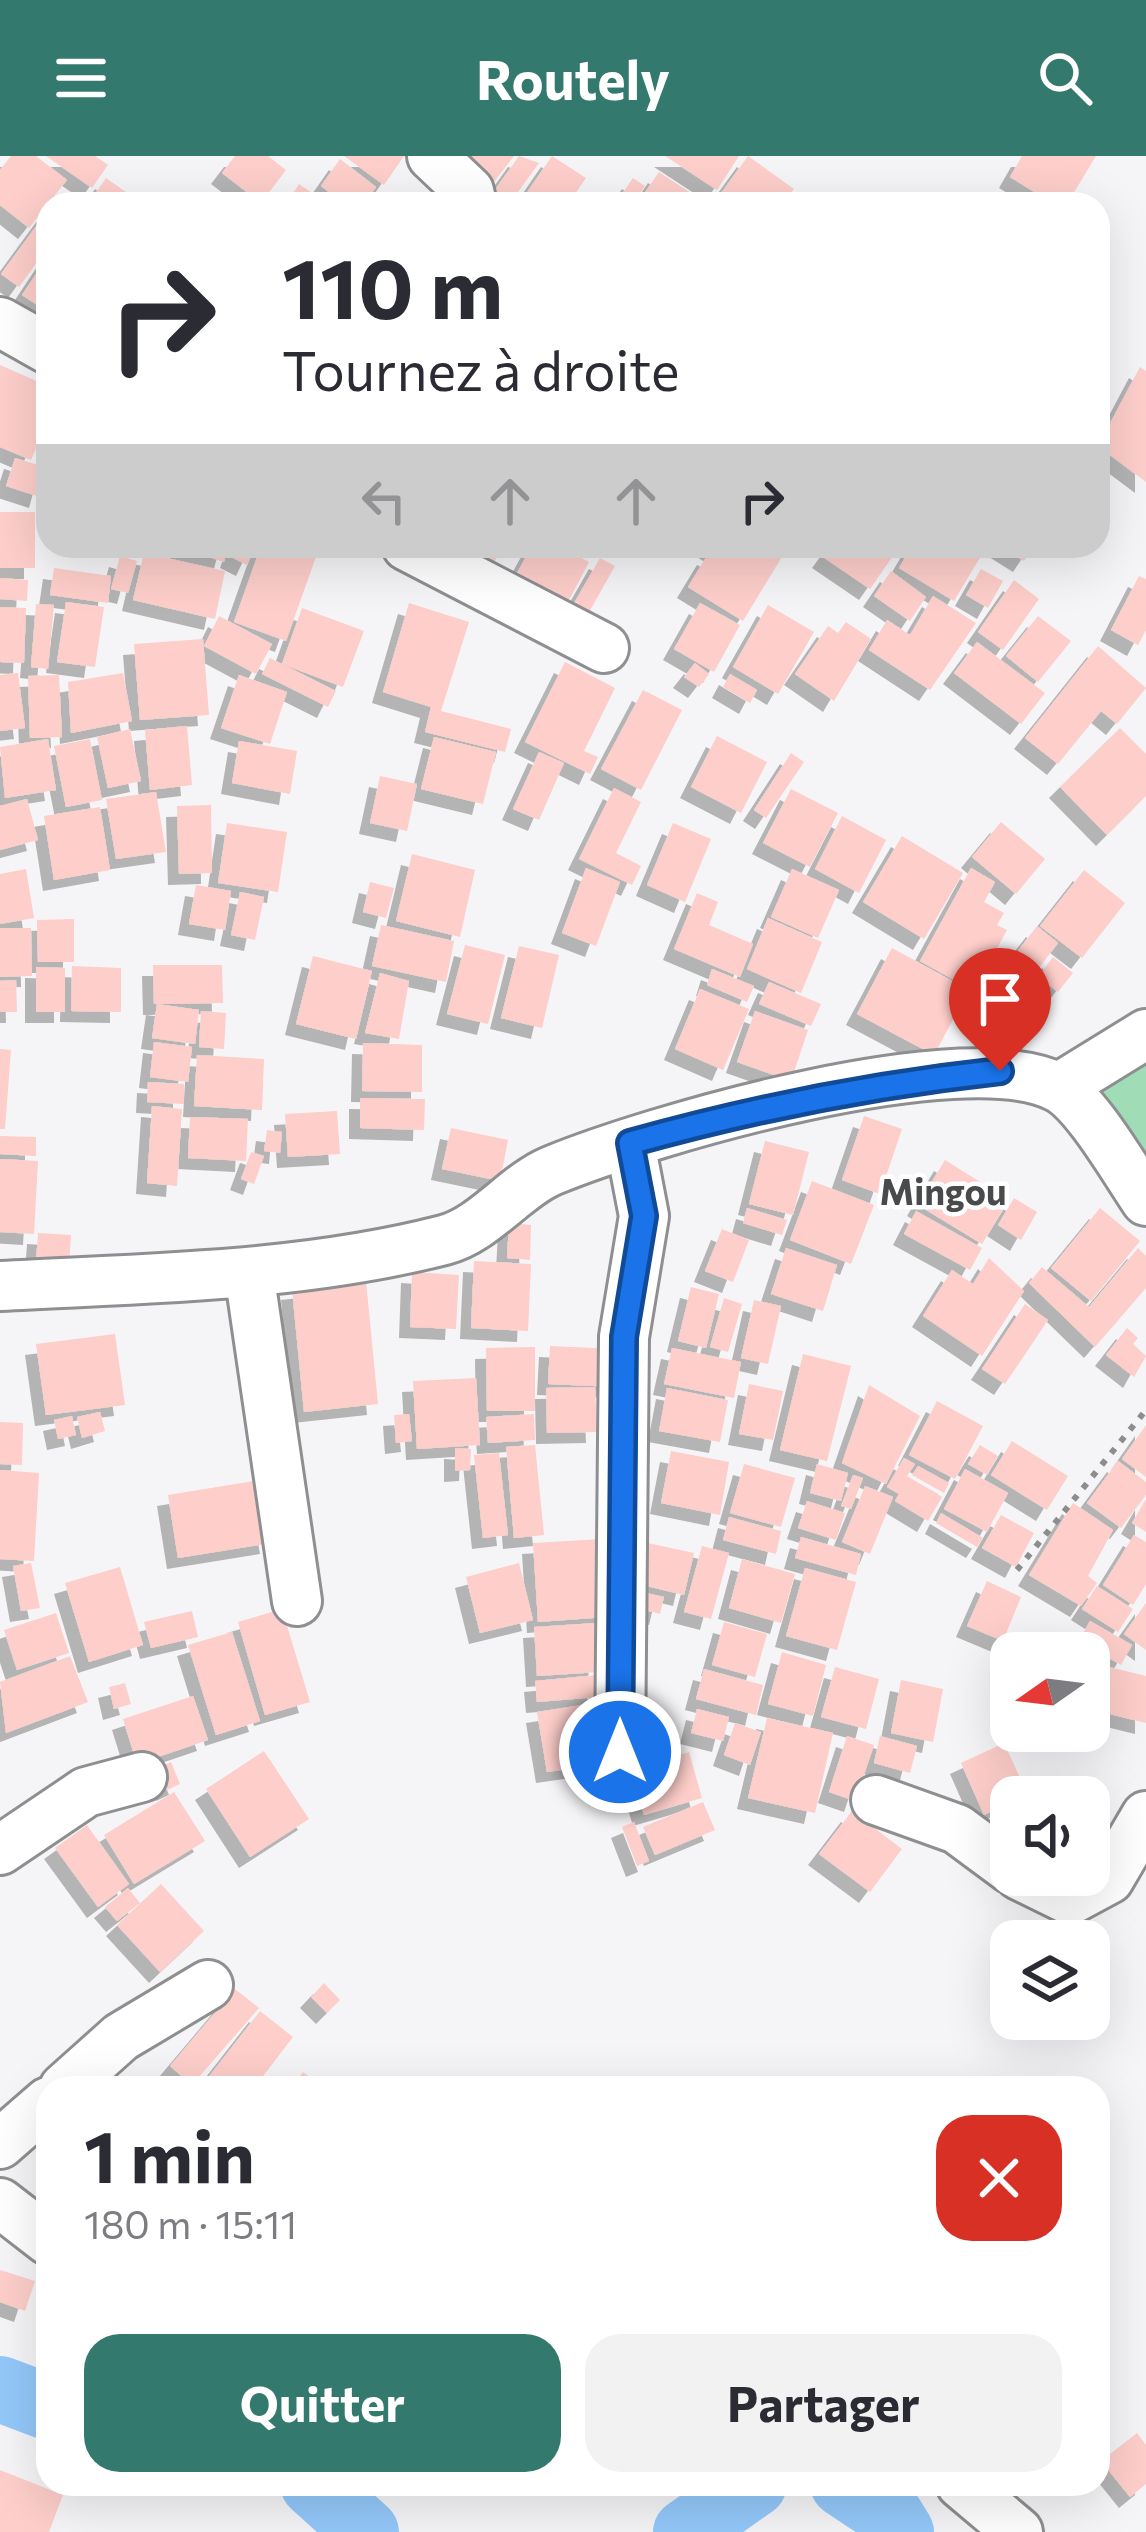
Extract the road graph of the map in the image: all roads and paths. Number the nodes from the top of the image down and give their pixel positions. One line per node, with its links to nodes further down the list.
1 (433, 156): 2 (street)
2 (469, 192)
3 (0, 322): 4 (street)
4 (36, 342)
5 (429, 558): 6 (street)
6 (604, 648)
7 (1146, 1034): 8 (street)
8 (1060, 1088): 9 (street); 10 (street)
9 (630, 1143): 11 (street); 16 (street)
10 (1146, 1201)
11 (249, 1272): 12 (street); 15 (street)
12 (0, 1286)
13 (1146, 1410): 14 (path)
14 (1017, 1570)
15 (297, 1601)
16 (620, 1752)
17 (142, 1777): 20 (street)
18 (876, 1800): 21 (street)
19 (1146, 1816): 22 (street)
20 (0, 1850)
21 (990, 1853)
22 (1110, 1876)
23 (208, 1985): 24 (street)
24 (77, 2076)
25 (36, 2112): 26 (street)
26 (0, 2144)
27 (0, 2203): 28 (street)
28 (36, 2231)
29 (975, 2496): 30 (street)
30 (1018, 2532)

